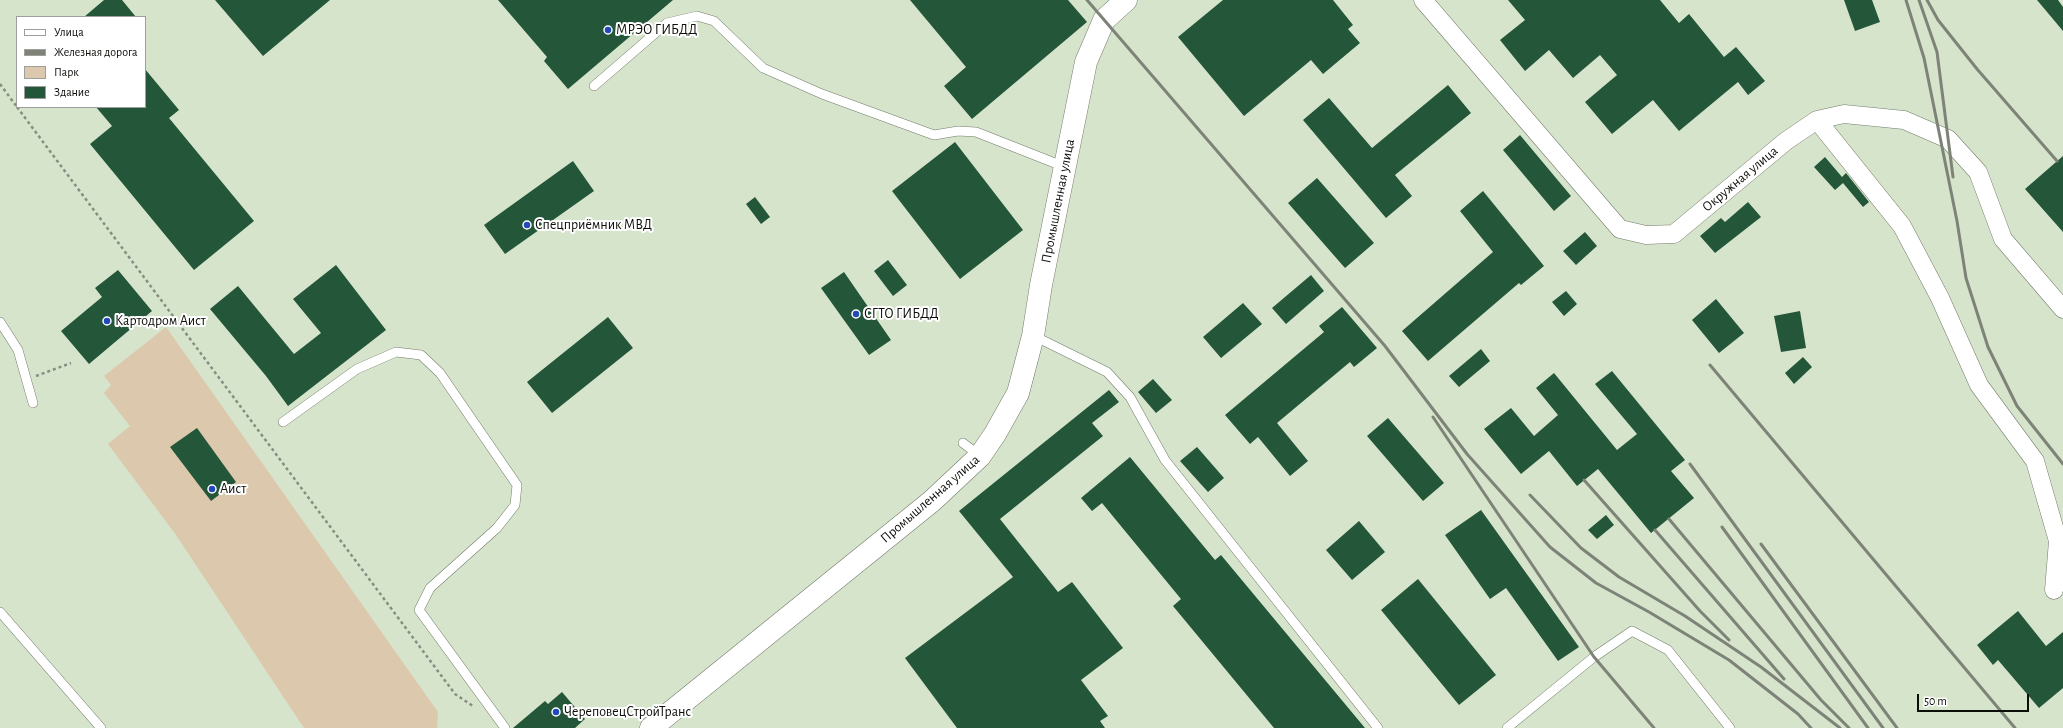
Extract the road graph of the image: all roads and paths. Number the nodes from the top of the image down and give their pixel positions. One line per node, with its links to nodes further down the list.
1 (1126, 0): 8 (street, Промышленная улица)
2 (1423, 0): 7 (street, Окружная улица)
3 (0, 84): 5 (path)
4 (594, 86): 8 (lane)
5 (16, 106)
6 (18, 108): 20 (path)
7 (1817, 120): 9 (street, Окружная улица); 18 (street)
8 (1065, 167): 11 (street, Промышленная улица)
9 (2063, 310)
10 (0, 322): 13 (lane)
11 (1033, 336): 17 (street, Промышленная улица); 24 (lane)
12 (71, 362): 13 (path)
13 (26, 379): 14 (lane)
14 (33, 403)
15 (283, 422): 22 (lane)
16 (963, 443): 17 (lane)
17 (980, 456): 23 (street, Промышленная улица)
18 (2054, 590)
19 (0, 612): 21 (lane)
20 (475, 706)
21 (101, 728)
22 (505, 728)
23 (651, 728)
24 (1378, 728)
25 (1507, 728): 26 (lane)
26 (1730, 728)

